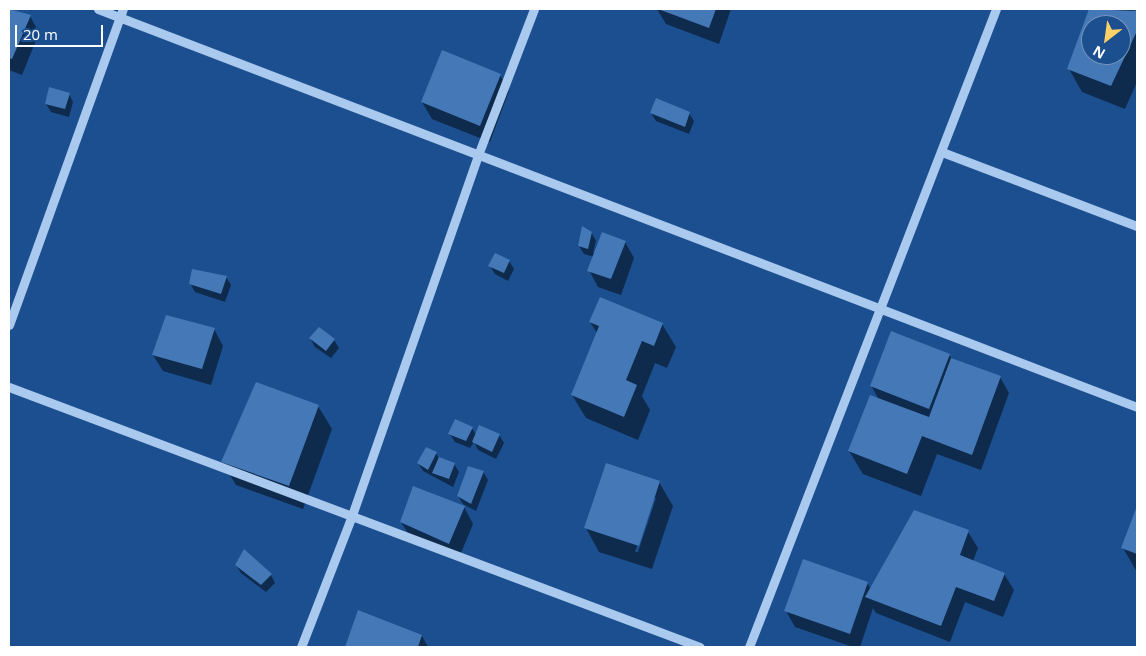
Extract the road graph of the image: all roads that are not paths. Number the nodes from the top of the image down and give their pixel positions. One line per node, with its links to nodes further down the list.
1 (98, 9): 4 (street)
2 (534, 9): 6 (street)
3 (996, 9): 5 (street)
4 (121, 13): 6 (street); 9 (street)
5 (942, 152): 7 (street); 8 (street)
6 (478, 154): 8 (street); 12 (street)
7 (1137, 226)
8 (880, 308): 11 (street); 15 (street)
9 (9, 325)
10 (9, 387): 12 (street)
11 (1137, 407)
12 (351, 518): 13 (street); 14 (street)
13 (301, 647)
14 (700, 647)
15 (749, 647)

